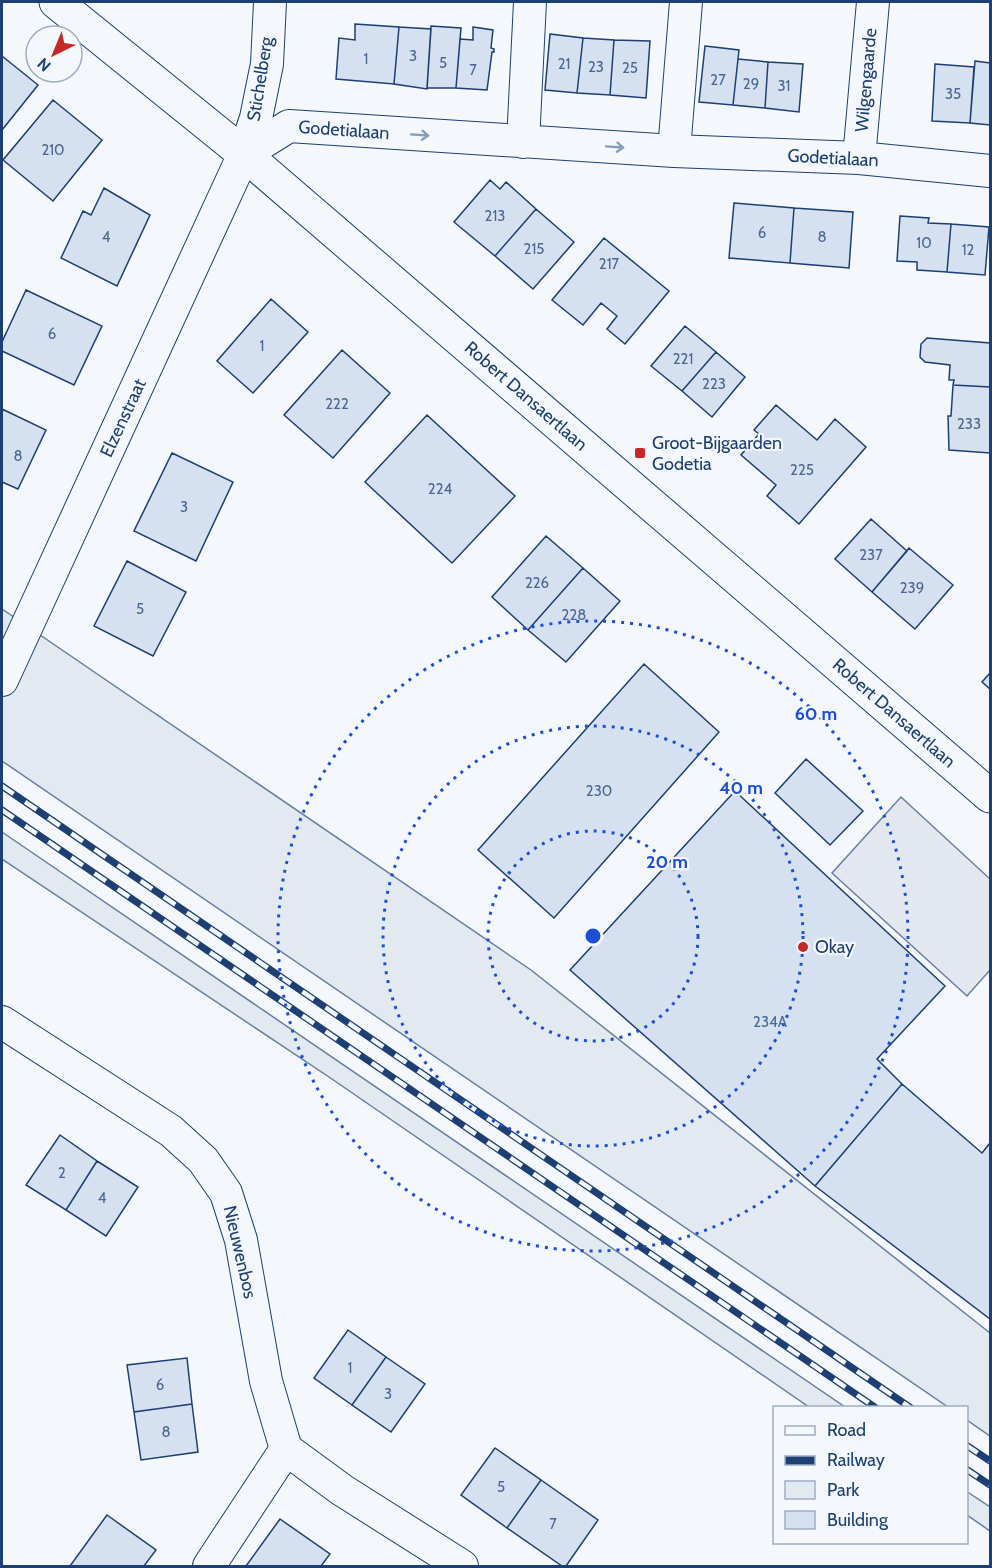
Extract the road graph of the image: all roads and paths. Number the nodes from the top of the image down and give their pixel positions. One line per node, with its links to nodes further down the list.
1 (56, 2): 8 (street, Robert Dansaertlaan)
2 (270, 2): 8 (street, Stichelberg)
3 (530, 2): 6 (street)
4 (686, 2): 7 (street)
5 (873, 2): 9 (street, Wilgengaarde)
6 (523, 141): 7 (street, Godetialaan, one-way to 7); 8 (street, Godetialaan, one-way to 6)
7 (674, 151): 9 (street, Godetialaan)
8 (244, 154): 11 (street, Elzenstraat); 12 (street, Robert Dansaertlaan)
9 (860, 158): 10 (street, Godetialaan)
10 (990, 171)
11 (2, 680)
12 (990, 796)
13 (2, 1022): 14 (street, Nieuwenbos)
14 (286, 1449): 15 (street); 16 (street)
15 (209, 1566)
16 (462, 1566)

